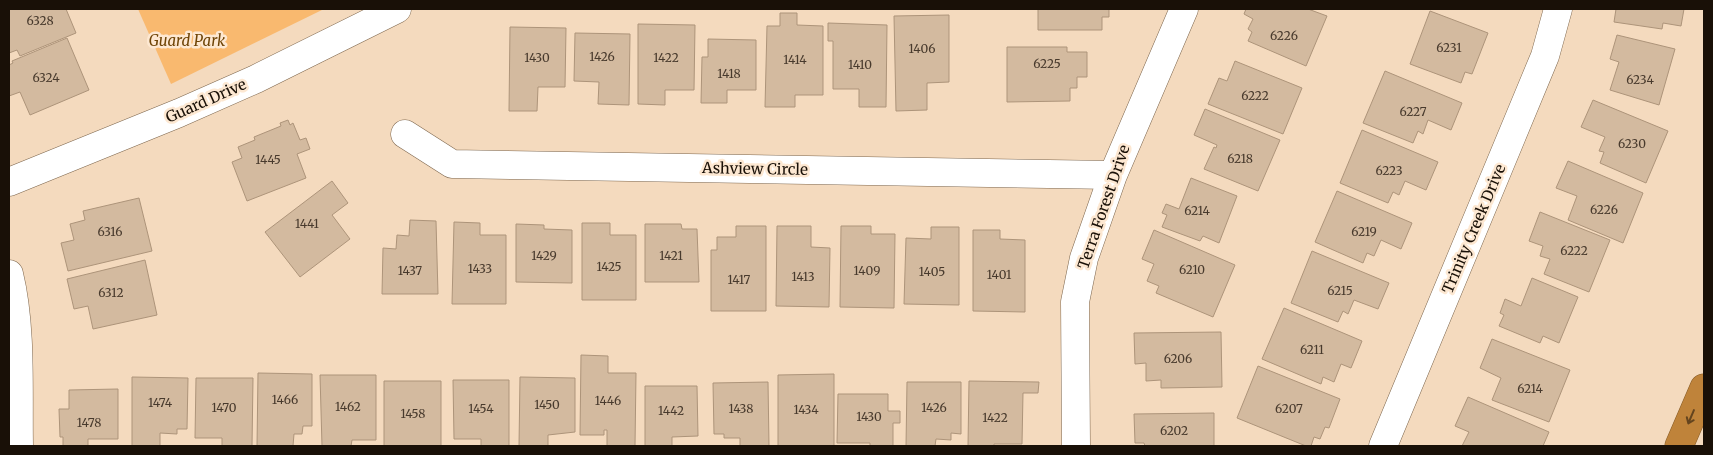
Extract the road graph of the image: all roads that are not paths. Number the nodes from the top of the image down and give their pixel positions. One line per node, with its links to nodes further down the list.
1 (397, 9): 6 (street, Guard Drive)
2 (1184, 9): 5 (street, Terra Forest Drive)
3 (1558, 9): 11 (street, Trinity Creek Drive)
4 (405, 134): 5 (street, Ashview Circle)
5 (1113, 176): 10 (street, Terra Forest Drive)
6 (9, 182)
7 (9, 274): 9 (street)
8 (1704, 388): 12 (highway, one-way to 12)
9 (19, 446)
10 (1076, 446)
11 (1384, 446)
12 (1679, 446)

